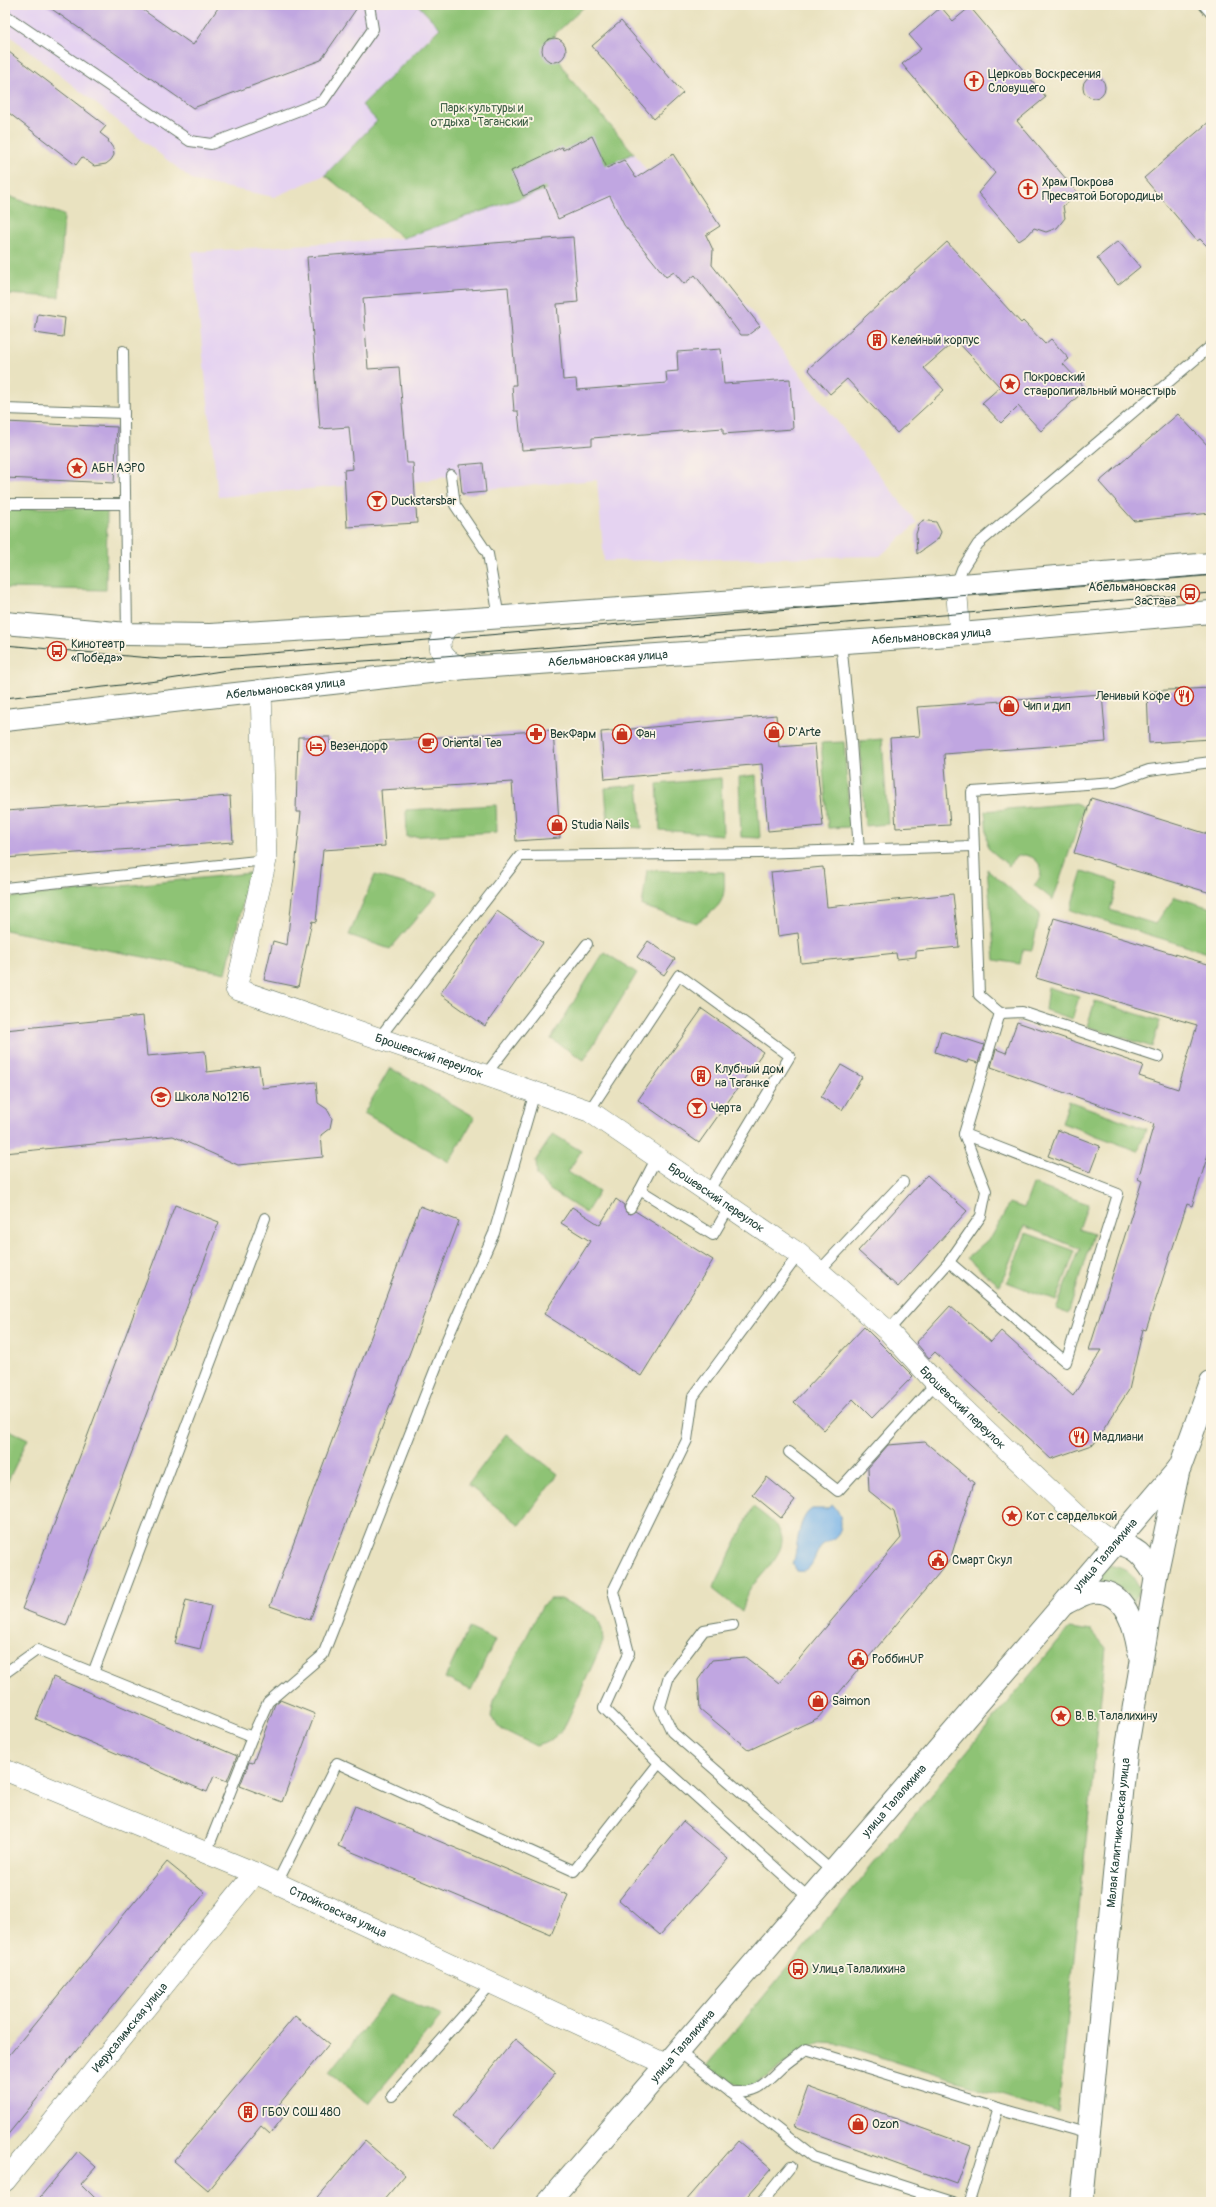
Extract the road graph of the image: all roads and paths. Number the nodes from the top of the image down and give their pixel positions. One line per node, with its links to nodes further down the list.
1 (369, 5): 4 (lane)
2 (1204, 5): 3 (lane)
3 (1211, 13)
4 (5, 15)
5 (1211, 346): 13 (lane)
6 (123, 351): 8 (lane)
7 (5, 409): 8 (lane)
8 (124, 413): 11 (lane)
9 (451, 475): 15 (lane)
10 (5, 504): 11 (lane)
11 (126, 504): 18 (lane)
12 (1211, 564): 13 (main road)
13 (956, 585): 15 (main road); 19 (street)
14 (1211, 612): 19 (main road, Абельмановская улица)
15 (499, 618): 16 (main road)
16 (461, 620): 18 (main road); 21 (street)
17 (5, 623): 18 (main road)
18 (127, 634)
19 (960, 634): 20 (main road, Абельмановская улица)
20 (841, 642): 21 (main road, Абельмановская улица); 26 (lane)
21 (465, 668): 22 (main road, Абельмановская улица)
22 (261, 690): 23 (main road, Абельмановская улица); 27 (street)
23 (5, 720)
24 (1211, 762): 25 (lane)
25 (973, 846): 26 (lane); 30 (lane)
26 (859, 850): 31 (lane)
27 (266, 860): 28 (lane); 31 (street, Брошевский переулок)
28 (5, 888)
29 (587, 944): 33 (lane)
30 (1000, 1013): 32 (lane); 36 (lane)
31 (379, 1038): 33 (street, Брошевский переулок)
32 (1158, 1057)
33 (486, 1074): 34 (street, Брошевский переулок)
34 (535, 1092): 35 (street, Брошевский переулок); 59 (lane)
35 (589, 1111): 37 (street, Брошевский переулок); 40 (lane)
36 (964, 1134): 45 (lane); 45 (lane)
37 (657, 1157): 39 (lane); 40 (street, Брошевский переулок)
38 (903, 1182): 46 (lane)
39 (640, 1190): 41 (lane); 42 (lane)
40 (708, 1192): 41 (street, Брошевский переулок)
41 (730, 1206): 44 (street, Брошевский переулок)
42 (630, 1208)
43 (265, 1218): 58 (lane)
44 (799, 1254): 46 (street, Брошевский переулок); 60 (lane)
45 (949, 1262): 47 (lane)
46 (819, 1271): 47 (street, Брошевский переулок)
47 (888, 1331): 49 (street, Брошевский переулок)
48 (1211, 1382): 51 (main road, улица Талалихина)
49 (936, 1383): 50 (lane); 52 (street, Брошевский переулок)
50 (789, 1452)
51 (1180, 1466): 52 (main road, улица Талалихина); 53 (main road, Малая Калитниковская улица)
52 (1114, 1543): 53 (main road); 54 (main road, улица Талалихина)
53 (1156, 1576): 56 (main road, Малая Калитниковская улица)
54 (1063, 1604): 56 (main road); 63 (main road, улица Талалихина)
55 (733, 1625): 63 (lane)
56 (1141, 1667): 72 (main road, Малая Калитниковская улица)
57 (5, 1673): 58 (lane)
58 (94, 1673): 59 (lane)
59 (252, 1737): 62 (lane)
60 (659, 1763): 65 (lane); 66 (lane)
61 (5, 1770): 62 (street, Стройковская улица)
62 (206, 1853): 64 (street, Стройковская улица)
63 (833, 1872): 66 (main road, улица Талалихина)
64 (255, 1873): 65 (street, Стройковская улица); 74 (street, Иерусалимская улица)
65 (277, 1883): 67 (street, Стройковская улица)
66 (810, 1899): 68 (main road, улица Талалихина)
67 (492, 1983): 68 (street, Стройковская улица); 70 (lane)
68 (672, 2058): 69 (lane); 76 (main road, улица Талалихина)
69 (730, 2092): 71 (lane); 75 (lane)
70 (392, 2096)
71 (998, 2108): 72 (lane); 79 (lane)
72 (1089, 2134): 80 (main road, Малая Калитниковская улица)
73 (791, 2166): 77 (lane)
74 (5, 2181)
75 (921, 2197): 78 (lane)
76 (548, 2202)
77 (762, 2202)
78 (953, 2202)
79 (969, 2202)
80 (1082, 2202)

